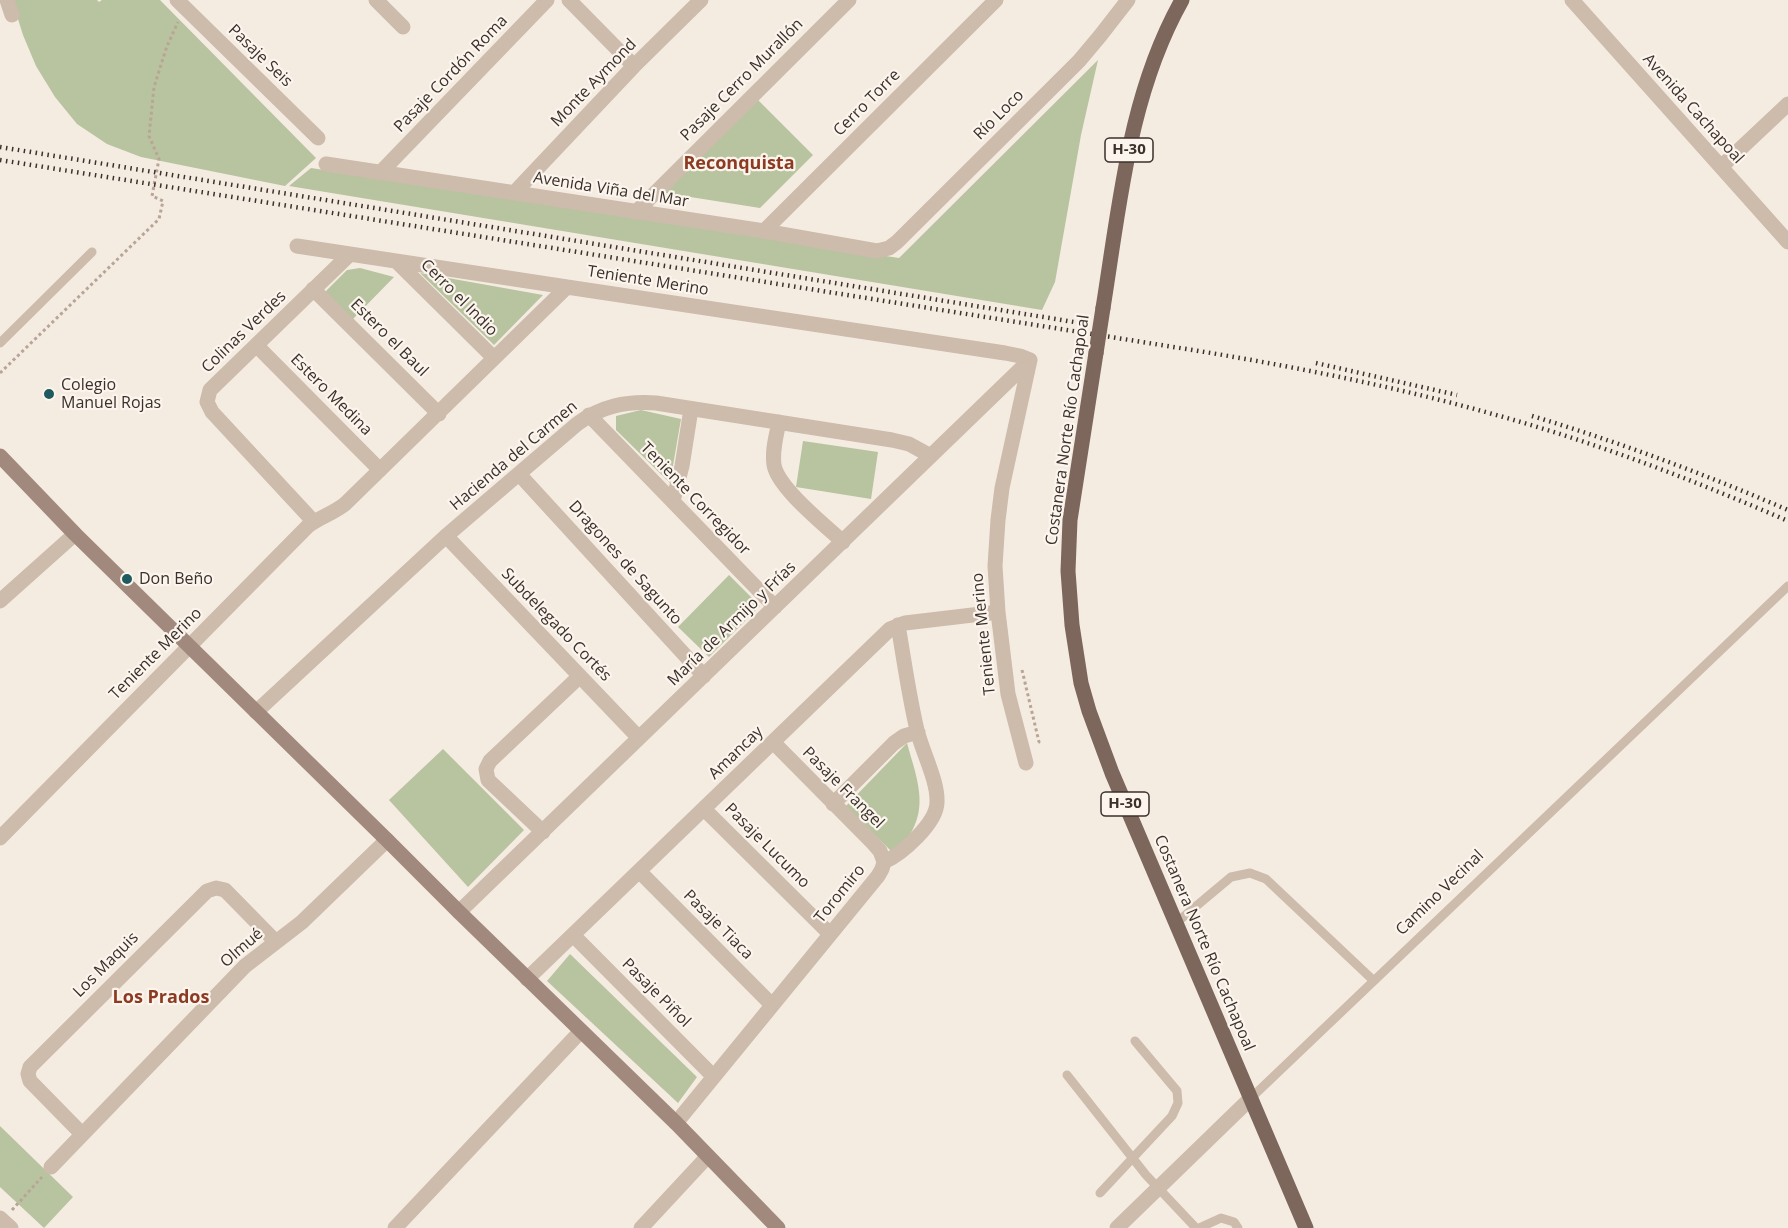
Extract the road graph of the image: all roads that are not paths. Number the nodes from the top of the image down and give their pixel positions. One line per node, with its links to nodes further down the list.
1 (376, 0): 11 (street)
2 (547, 0): 17 (street, Pasaje Cordón Roma)
3 (569, 0): 12 (street)
4 (701, 0): 12 (street, Monte Aymond)
5 (849, 0): 19 (street, Pasaje Cerro Murallón)
6 (996, 0): 20 (street, Cerro Torre)
7 (1128, 0): 23 (street, Río Loco)
8 (1182, 0): 67 (main road, Costanera Norte Río Cachapoal / H-30, bridge)
9 (1572, 0): 16 (street, Avenida Cachapoal)
10 (181, 4): 14 (street, Pasaje Seis)
11 (403, 27)
12 (634, 66): 18 (street, Monte Aymond)
13 (1788, 104): 16 (street)
14 (318, 138)
15 (326, 164): 17 (street, Avenida Viña del Mar)
16 (1721, 167): 21 (street, Avenida Cachapoal)
17 (380, 172): 18 (street, Avenida Viña del Mar)
18 (514, 193): 19 (street, Avenida Viña del Mar)
19 (636, 212): 20 (street, Avenida Viña del Mar)
20 (764, 231): 23 (street, Avenida Viña del Mar)
21 (1788, 242)
22 (297, 246): 25 (street)
23 (889, 248)
24 (92, 252): 29 (lane)
25 (349, 255): 26 (street); 28 (street, Colinas Verdes)
26 (398, 263): 27 (street); 31 (street, Cerro el Indio)
27 (567, 287): 31 (street, Teniente Merino); 32 (street, Teniente Merino)
28 (314, 288): 30 (street, Colinas Verdes); 34 (street, Estero el Baul)
29 (0, 342)
30 (257, 346): 39 (street, Estero Medina); 42 (street, Colinas Verdes)
31 (495, 358): 34 (street, Teniente Merino)
32 (1030, 360): 38 (street, María de Armijo y Frías); 49 (street, Teniente Merino)
33 (691, 409): 35 (street, Hacienda del Carmen); 36 (street, Hacienda del Carmen); 41 (street)
34 (439, 414): 39 (street, Teniente Merino)
35 (589, 415): 40 (street, Hacienda del Carmen); 41 (street, Teniente Corregidor)
36 (779, 422): 38 (street, Hacienda del Carmen); 45 (street)
37 (0, 456): 43 (main road)
38 (931, 456): 45 (street, María de Armijo y Frías)
39 (380, 470): 42 (street, Teniente Merino)
40 (519, 474): 44 (street, Hacienda del Carmen); 53 (street, Dragones de Sagunto)
41 (673, 501): 48 (street, Teniente Corregidor)
42 (314, 522): 51 (street, Teniente Merino)
43 (75, 534): 47 (street); 51 (main road)
44 (446, 536): 52 (street, Subdelegado Cortés); 54 (street, Hacienda del Carmen)
45 (843, 542): 48 (street, María de Armijo y Frías)
46 (1788, 586): 72 (lane, Camino Vecinal)
47 (0, 601)
48 (776, 607): 53 (street, María de Armijo y Frías)
49 (998, 612): 50 (street, Amancay); 58 (street, Teniente Merino)
50 (898, 625): 55 (street, Toromiro); 57 (street, Amancay)
51 (189, 646): 54 (main road); 62 (street, Teniente Merino)
52 (580, 676): 56 (street, Subdelegado Cortés); 61 (street)
53 (704, 676): 56 (street, María de Armijo y Frías)
54 (256, 712): 63 (main road)
55 (918, 732): 59 (street); 64 (street, Toromiro)
56 (639, 738): 61 (street, María de Armijo y Frías)
57 (773, 742): 59 (street, Pasaje Frangel); 60 (street, Amancay)
58 (1024, 756)
59 (833, 804): 64 (street, Pasaje Frangel)
60 (704, 809): 65 (street, Amancay); 68 (street, Pasaje Lucumo)
61 (543, 832): 66 (street, María de Armijo y Frías)
62 (0, 838)
63 (387, 840): 66 (main road); 70 (street, Olmué)
64 (884, 862): 68 (street, Toromiro)
65 (639, 871): 69 (street, Amancay); 73 (street, Pasaje Tiaca)
66 (459, 912): 71 (main road)
67 (1176, 923): 72 (lane); 78 (main road, Costanera Norte Río Cachapoal / H-30)
68 (830, 934): 73 (street, Toromiro)
69 (573, 935): 71 (street, Amancay); 77 (street, Pasaje Piñol)
70 (276, 942): 80 (street, Olmué); 80 (street, Los Maquis)
71 (527, 979): 74 (main road)
72 (1374, 981): 78 (lane, Camino Vecinal)
73 (772, 1005): 77 (street, Toromiro)
74 (581, 1030): 79 (main road); 86 (street)
75 (1135, 1041): 82 (lane)
76 (1067, 1075): 82 (lane)
77 (713, 1076): 79 (street, Toromiro)
78 (1251, 1098): 84 (street, Camino Vecinal); 92 (main road, Costanera Norte Río Cachapoal / H-30)
79 (676, 1123): 81 (main road)
80 (82, 1134): 83 (street, Olmué)
81 (708, 1156): 87 (street); 88 (main road)
82 (1133, 1158): 84 (lane); 85 (lane)
83 (51, 1167)
84 (1158, 1188): 89 (street, Camino Vecinal); 90 (lane)
85 (1100, 1193)
86 (395, 1228)
87 (641, 1228)
88 (778, 1228)
89 (1117, 1228)
90 (1197, 1228): 91 (lane)
91 (1238, 1228)
92 (1306, 1228)

